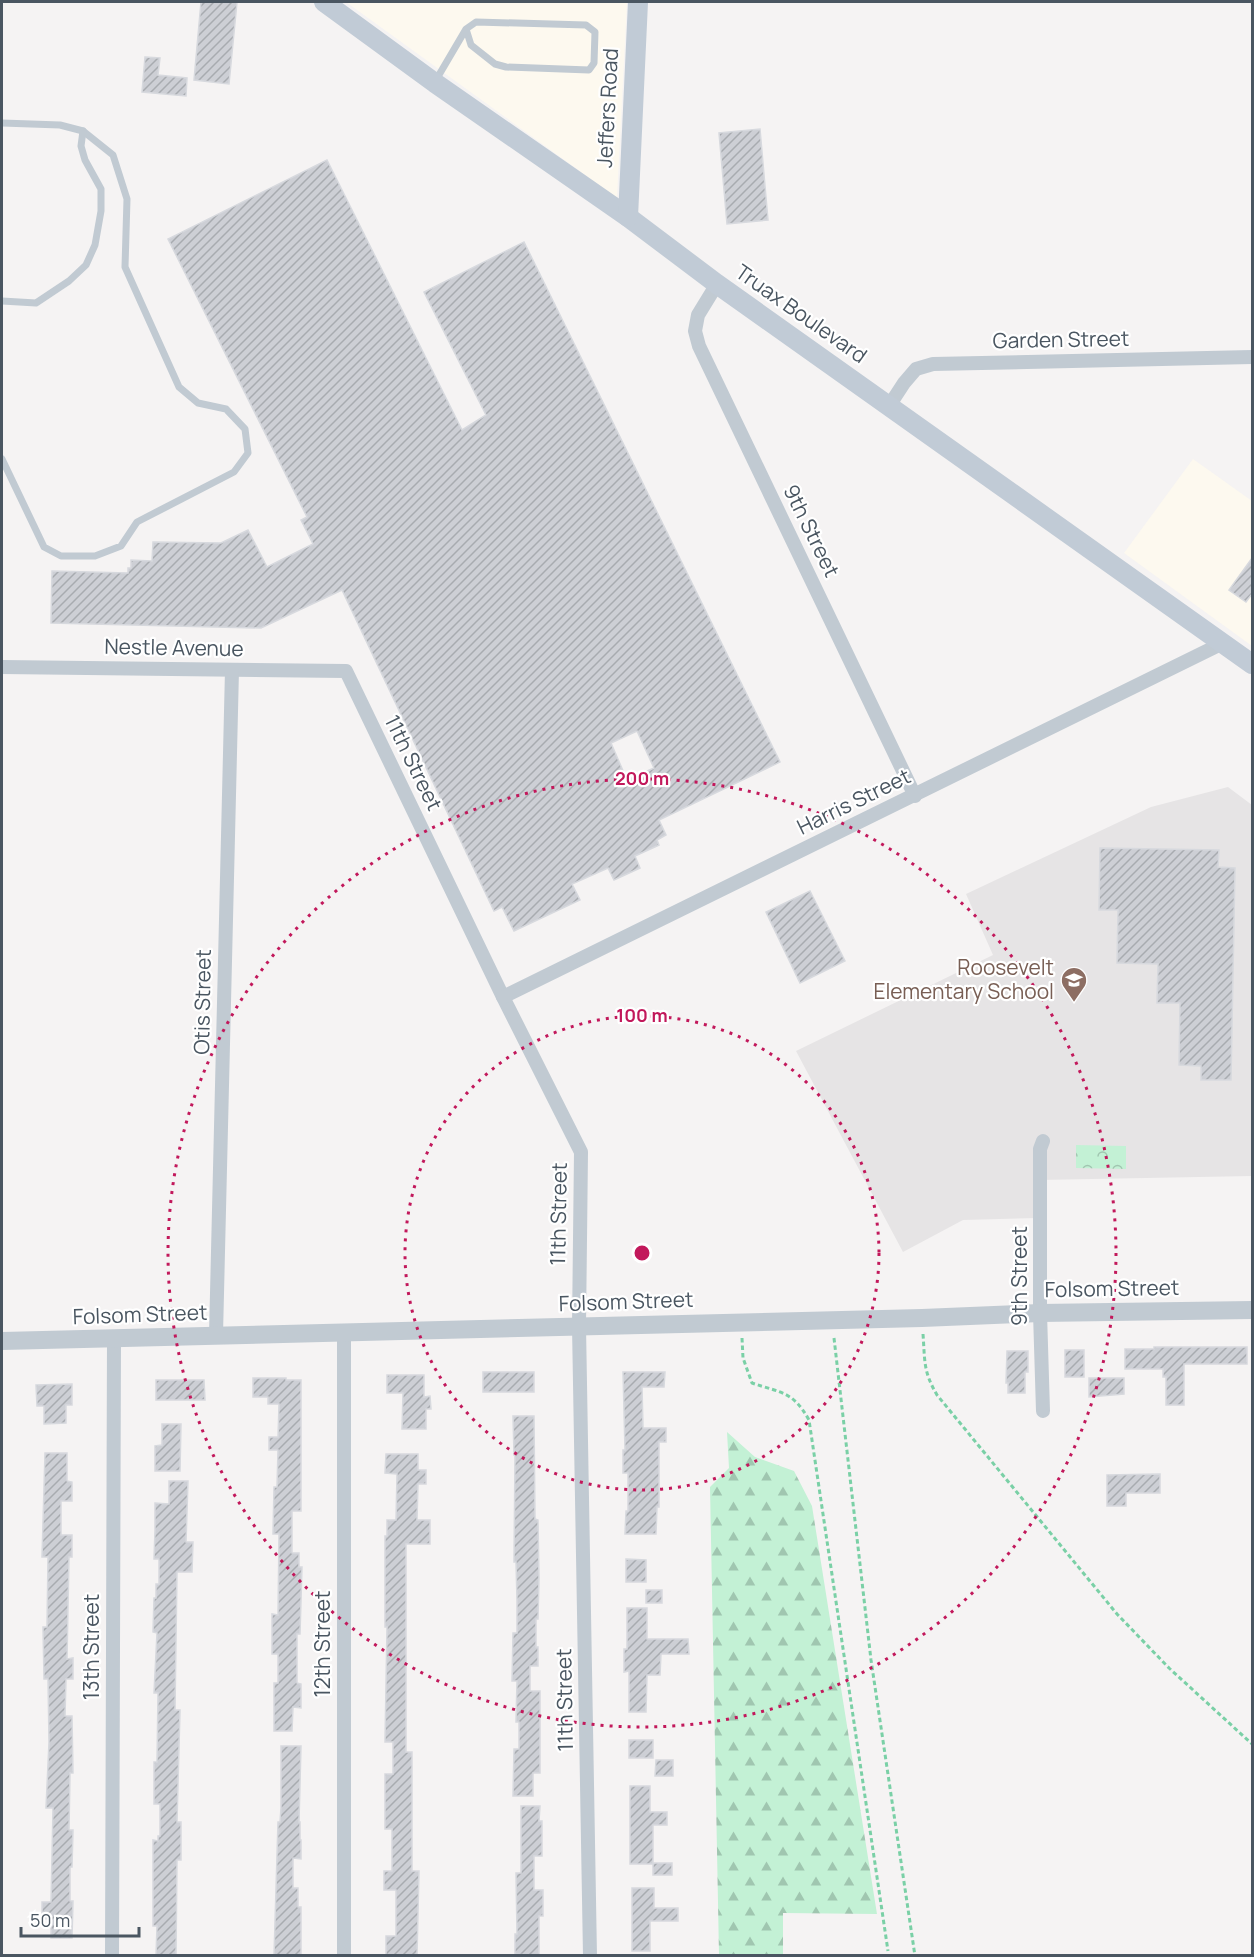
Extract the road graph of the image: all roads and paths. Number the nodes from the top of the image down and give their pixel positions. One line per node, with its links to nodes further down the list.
1 (324, 2): 4 (main road, Truax Boulevard)
2 (638, 2): 7 (main road, Jeffers Road)
3 (466, 29): 3 (lane); 4 (lane)
4 (435, 83): 7 (main road, Truax Boulevard)
5 (2, 123): 6 (lane)
6 (83, 131): 9 (lane); 12 (lane)
7 (627, 217): 8 (main road, Truax Boulevard)
8 (717, 284): 11 (main road, Truax Boulevard); 18 (street, 9th Street)
9 (2, 301)
10 (1252, 357): 11 (street, Garden Street)
11 (889, 406): 13 (main road, Truax Boulevard)
12 (2, 459)
13 (1223, 643): 14 (main road, Truax Boulevard); 18 (street, Harris Street)
14 (1252, 664)
15 (2, 667): 16 (street, Nestle Avenue)
16 (232, 670): 17 (street, Nestle Avenue); 26 (street, Otis Street)
17 (346, 671): 19 (street, 11th Street)
18 (915, 796): 19 (street, Harris Street)
19 (503, 997): 24 (street, 11th Street)
20 (1043, 1141): 22 (street, 9th Street)
21 (1252, 1310): 22 (street, Folsom Street)
22 (1040, 1313): 23 (street, Folsom Street); 31 (street, 9th Street)
23 (741, 1321): 24 (street, Folsom Street); 33 (path)
24 (579, 1326): 25 (street, Folsom Street); 36 (street, 11th Street)
25 (344, 1332): 26 (street, Folsom Street); 35 (street, 12th Street)
26 (216, 1335): 28 (street, Folsom Street)
27 (834, 1338): 37 (path)
28 (114, 1339): 30 (street, Folsom Street); 34 (street, 13th Street)
29 (923, 1339): 32 (path)
30 (2, 1341)
31 (1043, 1411)
32 (1252, 1744)
33 (888, 1951)
34 (111, 1956)
35 (344, 1956)
36 (590, 1956)
37 (915, 1956)

